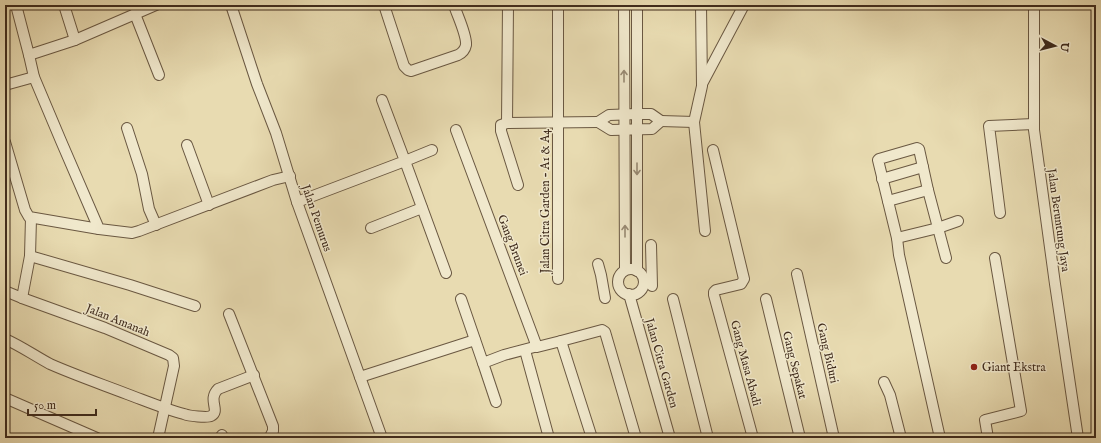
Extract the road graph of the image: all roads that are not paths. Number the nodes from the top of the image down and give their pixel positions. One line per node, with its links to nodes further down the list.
1 (16, 5): 16 (street)
2 (64, 5): 15 (street)
3 (156, 5): 14 (street)
4 (231, 5): 40 (street, Jalan Pemurus)
5 (384, 5): 6 (street)
6 (454, 5)
7 (508, 5): 28 (street)
8 (558, 5): 25 (street, Jalan Citra Garden - A1 & A4)
9 (624, 5): 23 (street, one-way to 9)
10 (636, 5): 22 (street)
11 (701, 5): 20 (street)
12 (744, 5): 20 (street)
13 (1034, 5): 29 (street, Jalan Beruntung Jaya)
14 (135, 14): 15 (street); 17 (street)
15 (75, 40): 16 (street)
16 (30, 56): 18 (street)
17 (159, 75)
18 (34, 77): 19 (street); 54 (street)
19 (5, 86)
20 (702, 86): 27 (street)
21 (382, 100): 38 (street)
22 (637, 114): 23 (street); 24 (street); 33 (street)
23 (625, 115): 26 (street); 32 (street)
24 (661, 121): 27 (street); 33 (street)
25 (558, 122): 26 (street); 28 (street); 67 (street, Jalan Citra Garden - A1 & A4)
26 (598, 122): 32 (street)
27 (694, 122): 55 (street)
28 (505, 123): 42 (street)
29 (1034, 124): 48 (street); 104 (street, Jalan Beruntung Jaya)
30 (126, 128): 51 (street)
31 (456, 130): 80 (street, Gang Brunei)
32 (625, 130): 33 (street); 62 (street, one-way to 32)
33 (637, 130): 66 (street, one-way to 66)
34 (5, 142): 49 (street)
35 (187, 145): 46 (street)
36 (432, 150): 38 (street)
37 (713, 150): 98 (street, Gang Masa Abadi)
38 (405, 161): 45 (street); 47 (street)
39 (923, 167): 41 (street); 41 (street); 43 (street)
40 (290, 176): 45 (street, Jalan Pemurus); 46 (street)
41 (882, 179): 44 (street)
42 (518, 185)
43 (928, 190): 44 (street); 53 (street)
44 (888, 201): 56 (street)
45 (297, 202): 84 (street, Jalan Pemurus)
46 (209, 205): 51 (street)
47 (422, 208): 52 (street); 63 (street)
48 (1000, 213)
49 (32, 218): 54 (street); 58 (street)
50 (958, 221): 53 (street)
51 (156, 225): 54 (street)
52 (371, 228)
53 (938, 228): 56 (street); 59 (street)
54 (99, 229)
55 (705, 231)
56 (897, 238): 102 (street)
57 (651, 245): 66 (street)
58 (30, 256): 71 (street); 75 (street)
59 (946, 258)
60 (995, 258): 103 (street)
61 (598, 264): 65 (street)
62 (625, 270): 66 (street); 68 (street)
63 (446, 273)
64 (797, 274): 100 (street, Gang Biduri)
65 (601, 275): 68 (street); 68 (street)
66 (646, 276): 70 (street)
67 (558, 279)
68 (618, 283): 70 (street)
69 (5, 291): 71 (street, Jalan Amanah)
70 (628, 294): 96 (street, Jalan Citra Garden)
71 (22, 298): 88 (street, Jalan Amanah)
72 (461, 299): 78 (street)
73 (766, 299): 99 (street, Gang Sepakat)
74 (673, 300): 97 (street)
75 (195, 306)
76 (229, 314): 83 (street)
77 (5, 339): 88 (street)
78 (475, 340): 82 (street); 84 (street)
79 (561, 341): 80 (street); 94 (street); 95 (street)
80 (538, 346): 82 (street)
81 (526, 354): 93 (street)
82 (483, 363): 87 (street)
83 (254, 375): 88 (street); 91 (street)
84 (360, 377): 92 (street, Jalan Pemurus)
85 (884, 382): 101 (street)
86 (5, 398): 89 (street)
87 (496, 402)
88 (165, 408): 90 (street, Jalan Amanah)
89 (97, 438)
90 (158, 438)
91 (272, 438)
92 (382, 438)
93 (549, 438)
94 (592, 438)
95 (636, 438)
96 (670, 438)
97 (708, 438)
98 (753, 438)
99 (800, 438)
100 (834, 438)
101 (901, 438)
102 (940, 438)
103 (988, 438)
104 (1078, 438)

